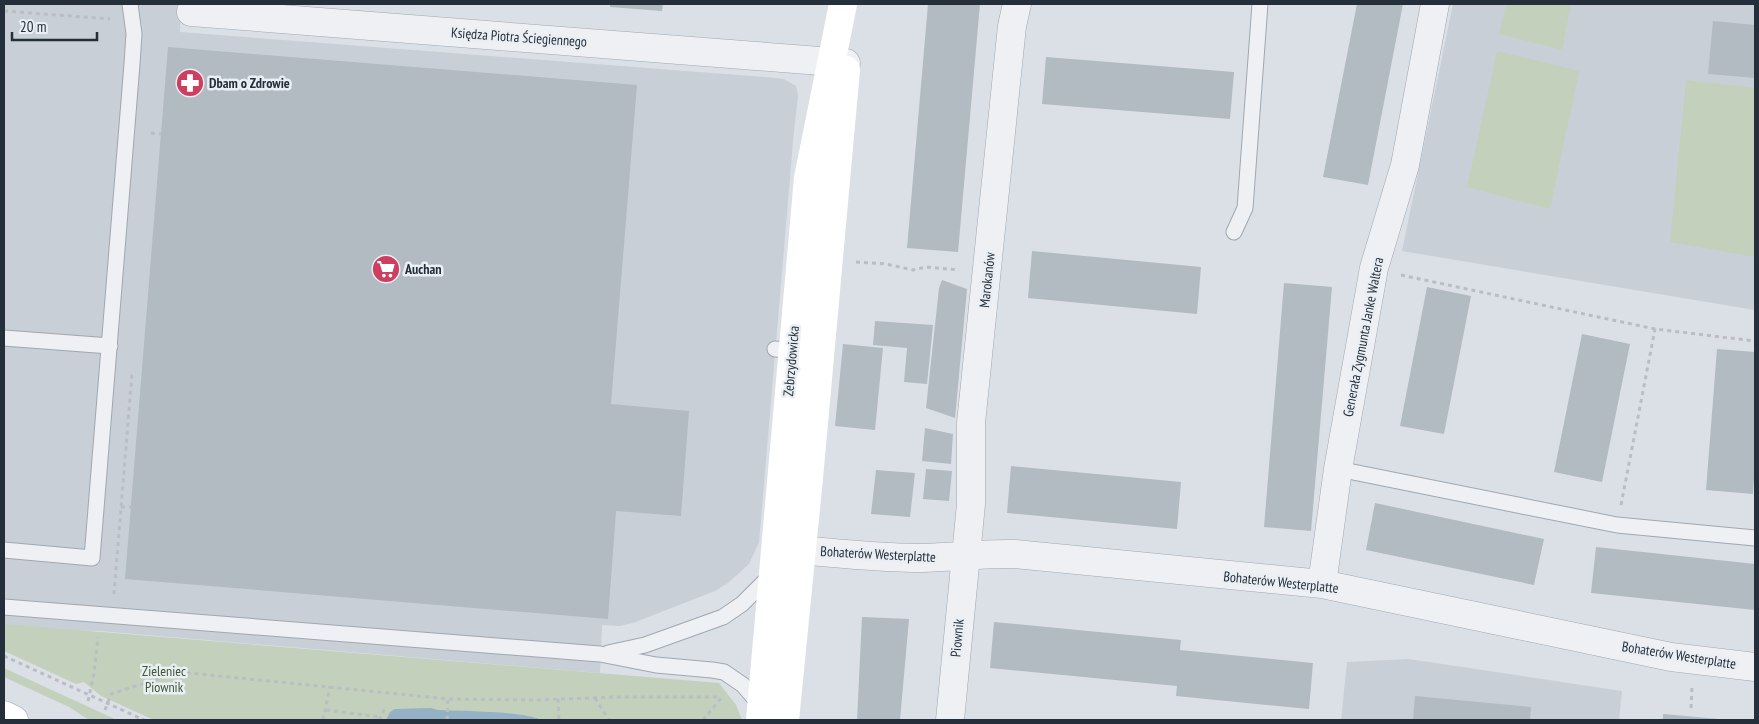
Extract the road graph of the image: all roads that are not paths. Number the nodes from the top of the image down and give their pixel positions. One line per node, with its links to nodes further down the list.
1 (130, 4): 11 (lane)
2 (843, 4): 8 (street, Zebrzydowicka)
3 (1017, 4): 18 (street, Marokanów)
4 (1260, 4): 9 (lane)
5 (1435, 4): 14 (street, Generała Zygmunta Janke Waltera)
6 (191, 12): 7 (street, Księdza Piotra Ściegiennego)
7 (307, 12): 8 (street, Księdza Piotra Ściegiennego)
8 (838, 63): 12 (street, Zebrzydowicka); 13 (street, Zebrzydowicka)
9 (1234, 232)
10 (4, 338): 11 (lane)
11 (110, 346): 16 (lane)
12 (784, 350): 13 (lane); 19 (street, Zebrzydowicka)
13 (820, 353): 17 (street, Zebrzydowicka)
14 (1338, 469): 15 (lane); 20 (street, Generała Zygmunta Janke Waltera)
15 (1755, 538)
16 (4, 550)
17 (801, 550): 18 (street, Bohaterów Westerplatte); 27 (street, Zebrzydowicka)
18 (965, 556): 20 (street, Bohaterów Westerplatte); 28 (street, Piownik)
19 (773, 572): 22 (lane); 24 (street, Zebrzydowicka)
20 (1322, 584): 23 (street, Bohaterów Westerplatte)
21 (4, 607): 22 (lane)
22 (600, 654): 24 (lane)
23 (1755, 667)
24 (761, 713)
25 (4, 715): 26 (street)
26 (14, 720)
27 (785, 720)
28 (950, 720)

